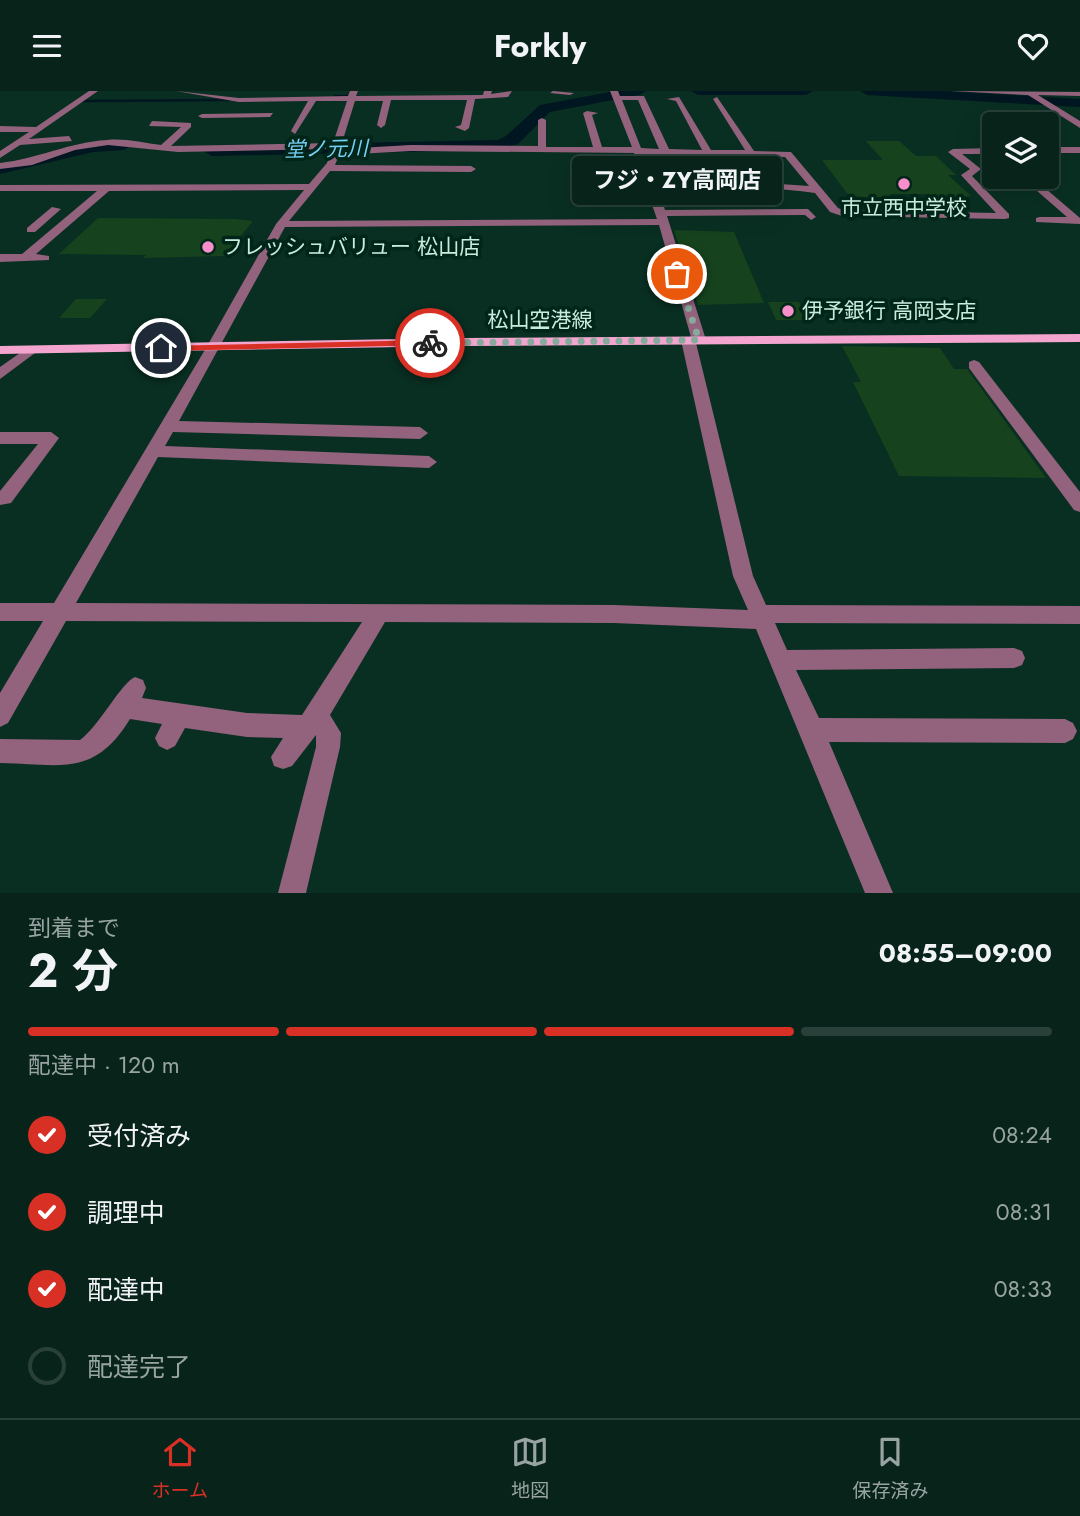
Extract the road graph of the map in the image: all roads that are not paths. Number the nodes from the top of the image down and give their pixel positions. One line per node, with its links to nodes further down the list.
1 (94, 91): 28 (street)
2 (180, 91): 12 (street)
3 (508, 91): 6 (street)
4 (956, 91): 11 (street)
5 (1079, 92): 11 (street)
6 (488, 93): 16 (street)
7 (617, 93): 40 (street); 43 (street)
8 (353, 94): 13 (street); 14 (street); 36 (street)
9 (426, 94): 10 (street); 13 (street)
10 (460, 95): 16 (street)
11 (1032, 95): 19 (street); 23 (street)
12 (221, 96): 15 (street); 15 (street); 20 (street)
13 (388, 97): 24 (street)
14 (314, 98): 15 (street); 26 (street)
15 (283, 99)
16 (471, 99): 25 (street)
17 (671, 99): 45 (street)
18 (717, 99): 30 (street)
19 (1080, 100)
20 (184, 103)
21 (594, 113): 39 (street)
22 (542, 120): 38 (street)
23 (1079, 124)
24 (381, 125)
25 (459, 127)
26 (300, 128)
27 (0, 129): 28 (street)
28 (34, 129): 33 (street)
29 (726, 132): 30 (street)
30 (738, 132): 46 (street)
31 (69, 139): 33 (street)
32 (436, 142): 36 (street)
33 (14, 143): 47 (street)
34 (130, 143): 35 (street); 35 (street); 48 (street)
35 (163, 148): 36 (street)
36 (337, 148): 37 (street); 49 (street)
37 (466, 149): 38 (street); 49 (street)
38 (542, 150): 39 (street)
39 (598, 150): 40 (street)
40 (638, 151): 43 (street); 53 (street)
41 (982, 151): 55 (street)
42 (1059, 151): 44 (street)
43 (665, 152): 45 (street)
44 (1077, 152)
45 (708, 153): 46 (street)
46 (751, 153): 55 (street)
47 (0, 155)
48 (0, 166)
49 (327, 168): 51 (street)
50 (108, 186): 51 (street); 52 (street); 58 (street)
51 (313, 187): 63 (street)
52 (0, 188)
53 (653, 189): 55 (street); 60 (street)
54 (1040, 189): 62 (street)
55 (818, 190)
56 (56, 209): 57 (street)
57 (46, 217): 58 (street); 64 (street)
58 (72, 217): 66 (street)
59 (811, 217): 60 (street)
60 (660, 218): 63 (street); 69 (street)
61 (1040, 220): 62 (street)
62 (1078, 221)
63 (281, 224): 70 (street)
64 (31, 230)
65 (0, 258): 66 (street)
66 (25, 258): 67 (street)
67 (45, 258)
68 (1080, 338): 69 (main road, 松山空港線)
69 (693, 340): 70 (main road, 松山空港線); 84 (street)
70 (213, 348): 72 (main road, 松山空港線); 75 (street)
71 (0, 350): 72 (main road, 松山空港線)
72 (30, 350): 74 (street)
73 (974, 365): 79 (street)
74 (0, 374)
75 (167, 426): 77 (street); 77 (street)
76 (0, 438): 78 (street)
77 (153, 451): 81 (street)
78 (0, 498)
79 (1080, 505)
80 (0, 612): 81 (street)
81 (60, 612): 82 (street); 87 (street)
82 (380, 612): 84 (street); 89 (street)
83 (1080, 615): 84 (street)
84 (763, 617): 86 (street)
85 (1014, 658): 86 (street)
86 (782, 660): 90 (street)
87 (0, 715)
88 (179, 716): 89 (street); 92 (street); 93 (street)
89 (312, 722): 94 (street); 95 (street)
90 (812, 730): 91 (street); 96 (street)
91 (1065, 731)
92 (167, 738)
93 (0, 751)
94 (283, 757)
95 (292, 893)
96 (879, 893)

